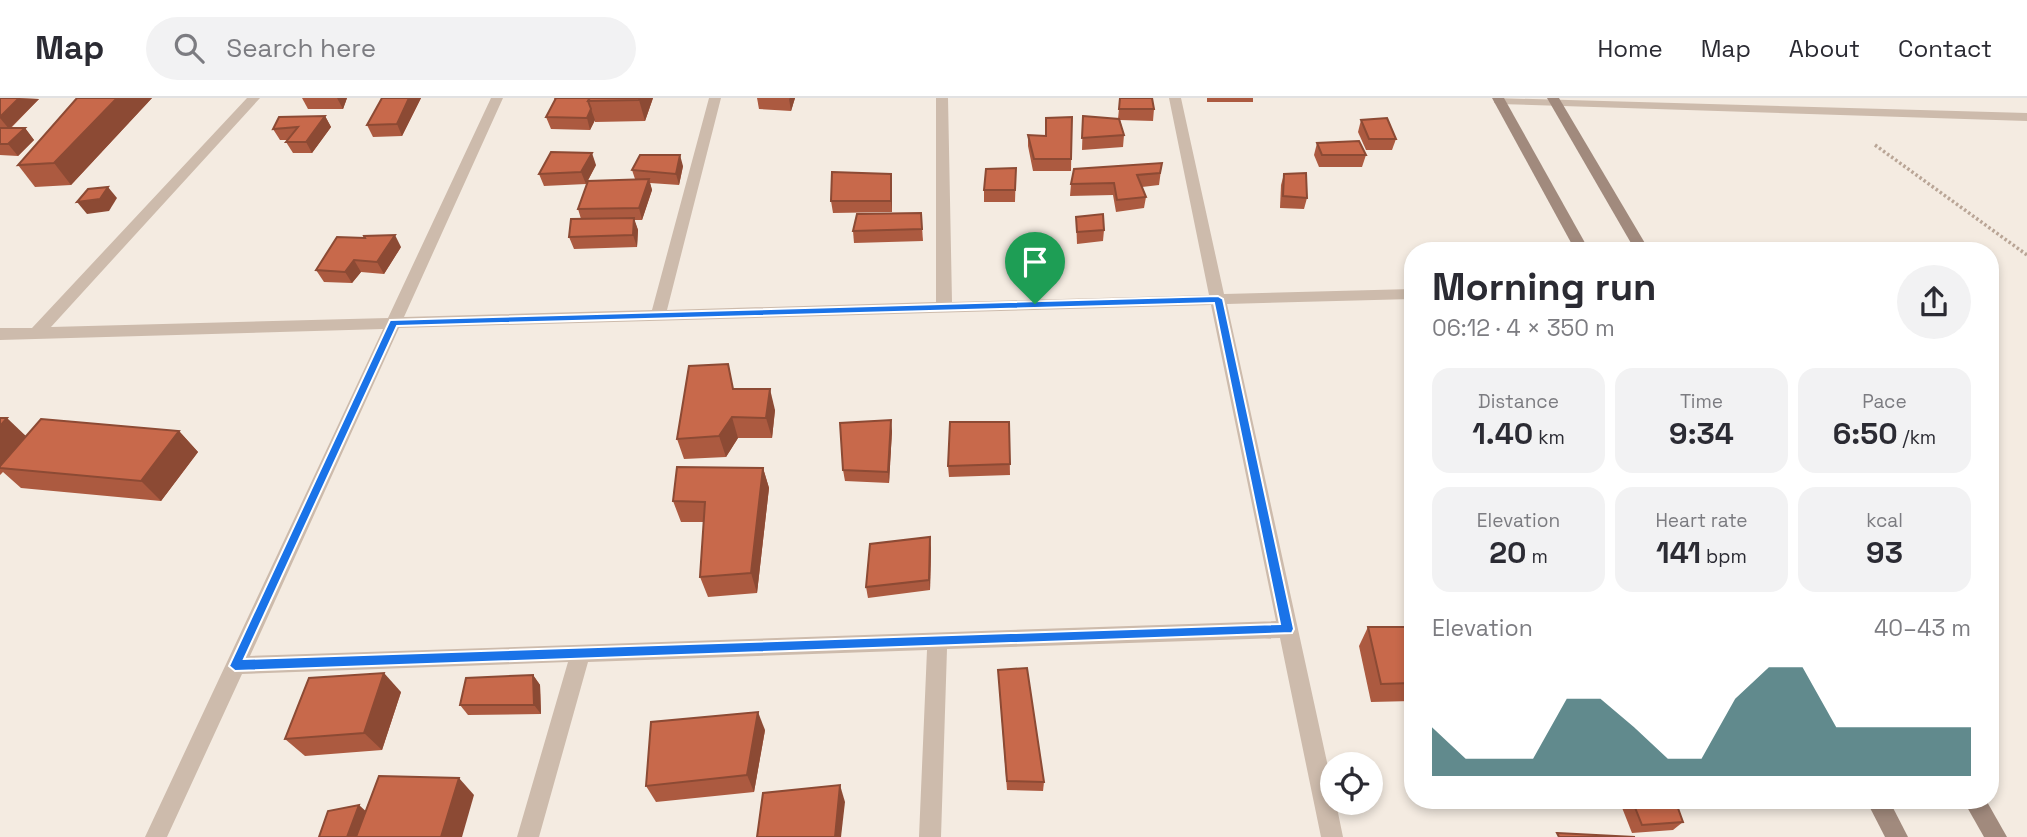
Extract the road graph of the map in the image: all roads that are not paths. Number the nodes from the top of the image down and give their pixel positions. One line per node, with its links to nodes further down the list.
1 (254, 98): 16 (street)
2 (497, 98): 15 (street)
3 (715, 98): 14 (street)
4 (942, 98): 13 (street)
5 (1175, 98): 12 (street)
6 (1499, 99): 7 (street); 9 (main road)
7 (1554, 100): 8 (street); 10 (main road)
8 (2027, 117)
9 (1578, 242)
10 (1638, 242)
11 (1404, 294): 12 (street)
12 (1218, 299): 13 (street); 18 (street)
13 (944, 307): 14 (street)
14 (658, 315): 15 (street)
15 (393, 323): 16 (street); 21 (street)
16 (36, 333): 17 (street)
17 (0, 334)
18 (1288, 629): 19 (street); 27 (street)
19 (937, 642): 20 (street); 26 (street)
20 (580, 654): 21 (street); 25 (street)
21 (235, 666): 24 (street)
22 (1882, 809): 28 (main road)
23 (1979, 809): 29 (main road)
24 (156, 837)
25 (528, 837)
26 (930, 837)
27 (1332, 837)
28 (1896, 837)
29 (1996, 837)

